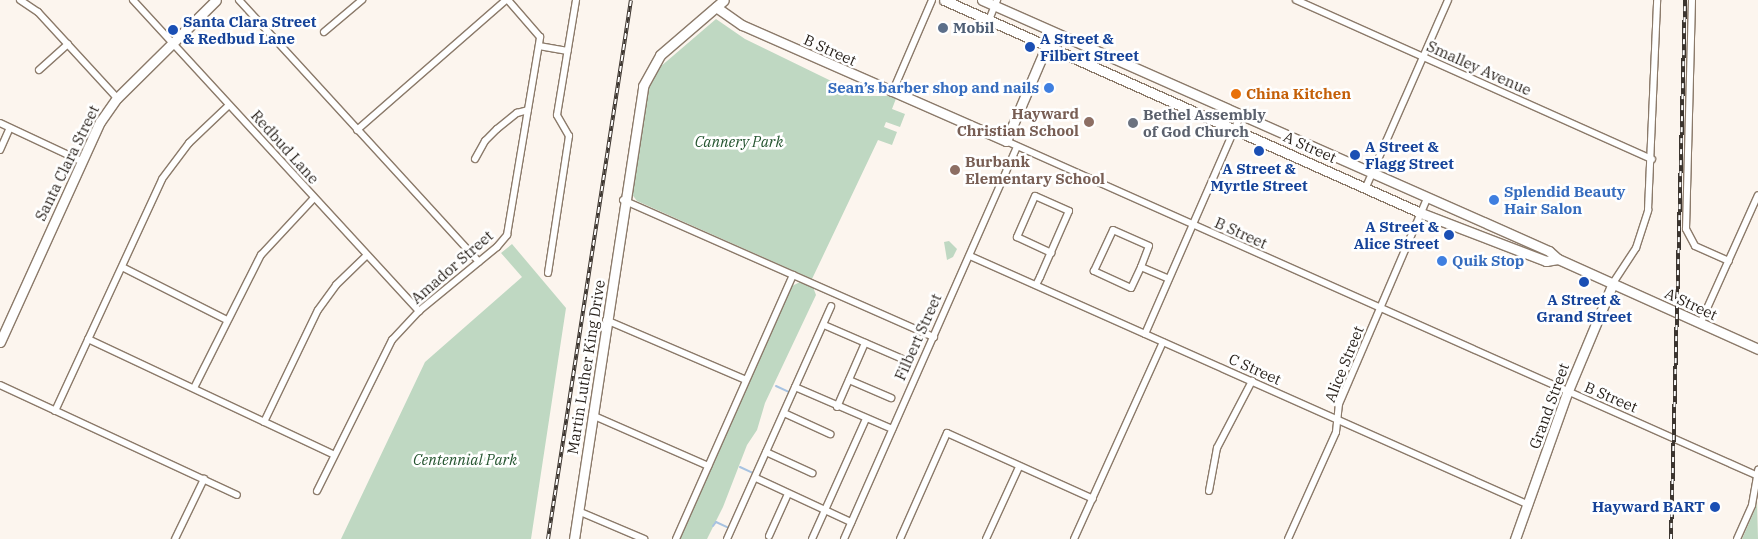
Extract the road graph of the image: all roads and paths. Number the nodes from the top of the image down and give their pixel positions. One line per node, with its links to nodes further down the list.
1 (20, 0): 22 (street)
2 (133, 0): 21 (street, Redbud Lane)
3 (216, 0): 21 (main road, Santa Clara Street)
4 (239, 0): 35 (street)
5 (362, 0): 19 (street)
6 (507, 0): 23 (street, Amador Street); 35 (street)
7 (576, 0): 25 (street)
8 (724, 0): 17 (main road, Martin Luther King Drive)
9 (932, 0): 28 (street)
10 (944, 0): 18 (main road, A Street)
11 (982, 0): 16 (main road, A Street)
12 (1296, 0): 26 (street, Smalley Avenue)
13 (1448, 0): 26 (street)
14 (1658, 0): 41 (street)
15 (1692, 0): 55 (street)
16 (995, 3): 18 (street); 20 (main road, A Street)
17 (716, 7): 28 (main road, B Street); 48 (main road, Martin Luther King Drive)
18 (989, 20): 24 (main road, A Street)
19 (324, 32)
20 (1052, 32): 24 (main road); 32 (main road, A Street)
21 (172, 43): 29 (main road, Santa Clara Street); 30 (street, Redbud Lane)
22 (68, 44): 27 (street); 29 (street)
23 (539, 46): 25 (street); 31 (street, Amador Street)
24 (1046, 47): 36 (main road, A Street); 37 (main road)
25 (568, 51): 59 (street)
26 (1423, 57): 41 (street, Smalley Avenue); 43 (street)
27 (39, 70)
28 (892, 93): 37 (main road, B Street)
29 (117, 98): 42 (main road, Santa Clara Street)
30 (229, 105): 46 (street, Redbud Lane); 57 (street)
31 (528, 110): 40 (street); 56 (street, Amador Street)
32 (1240, 117): 36 (street); 43 (main road, A Street)
33 (0, 123): 34 (street)
34 (10, 128): 39 (street); 42 (street)
35 (357, 130): 56 (street)
36 (1234, 130): 44 (main road, A Street); 50 (street)
37 (1006, 141): 38 (street, B Street)
38 (1017, 147): 50 (street, B Street); 53 (street, Filbert Street)
39 (0, 150)
40 (475, 159)
41 (1652, 159): 62 (street)
42 (81, 161): 74 (main road, Santa Clara Street)
43 (1371, 174): 44 (street); 47 (main road, A Street)
44 (1366, 188): 49 (main road, A Street)
45 (1758, 195): 55 (street)
46 (314, 198): 52 (street, Redbud Lane); 67 (street)
47 (1427, 199): 49 (street, Alice Street); 54 (main road, A Street)
48 (624, 200): 60 (street); 68 (main road, Martin Luther King Drive)
49 (1421, 213): 54 (main road, A Street); 65 (street, Alice Street)
50 (1192, 226): 61 (street); 65 (street, B Street)
51 (1050, 253): 51 (street); 63 (street)
52 (367, 255): 66 (street, Redbud Lane); 93 (street)
53 (970, 256): 63 (street, C Street); 72 (street, Filbert Street)
54 (1558, 259): 62 (main road, A Street)
55 (1729, 261): 69 (street)
56 (479, 262): 66 (street, Amador Street)
57 (122, 267): 67 (street); 73 (street)
58 (1141, 267): 58 (street); 61 (street)
59 (548, 274)
60 (793, 275): 72 (street); 79 (street)
61 (1169, 279): 71 (street)
62 (1613, 283): 69 (main road, A Street); 85 (main road, Grand Street)
63 (1036, 285): 71 (street, C Street)
64 (831, 306): 70 (street)
65 (1380, 309): 85 (street, B Street); 92 (street, Alice Street)
66 (419, 311): 97 (street, Amador Street)
67 (227, 320): 83 (street)
68 (606, 320): 79 (street); 90 (main road, Martin Luther King Drive)
69 (1700, 324): 77 (main road, A Street)
70 (824, 325): 76 (street); 84 (street)
71 (1145, 334): 75 (street, C Street)
72 (934, 337): 94 (street, Filbert Street)
73 (88, 339): 83 (street); 88 (street)
74 (0, 342)
75 (1163, 342): 81 (street, C Street); 108 (street)
76 (865, 343): 78 (street); 80 (street)
77 (1758, 349)
78 (908, 361)
79 (746, 380): 98 (street)
80 (849, 380): 86 (street); 87 (street)
81 (1252, 382): 92 (street, C Street); 105 (street)
82 (0, 385): 88 (street)
83 (194, 388): 93 (street)
84 (795, 388): 87 (street); 89 (street)
85 (1567, 393): 101 (street, B Street); 109 (main road, Grand Street)
86 (891, 398)
87 (837, 406): 91 (street)
88 (54, 411): 103 (street)
89 (784, 413): 95 (street); 96 (street)
90 (592, 415): 98 (street); 111 (main road, Martin Luther King Drive)
91 (866, 419): 94 (street); 110 (street)
92 (1337, 419): 109 (street, C Street); 124 (street, Alice Street)
93 (264, 422): 97 (street)
94 (892, 429): 112 (street, Filbert Street)
95 (830, 434)
96 (766, 452): 100 (street); 102 (street)
97 (334, 455): 104 (street, Amador Street)
98 (708, 466): 117 (street)
99 (1019, 467): 108 (street); 121 (street); 122 (street)
100 (812, 473)
101 (1757, 474): 126 (street)
102 (756, 478): 106 (street); 118 (street)
103 (204, 479): 107 (street); 114 (street)
104 (317, 491)
105 (1209, 491)
106 (788, 494): 110 (street); 113 (street)
107 (238, 495)
108 (1094, 500): 123 (street)
109 (1529, 506): 125 (main road, Grand Street)
110 (825, 510): 112 (street); 119 (street)
111 (578, 511): 115 (main road, Martin Luther King Drive); 116 (street)
112 (851, 522): 120 (street, Filbert Street)
113 (769, 536)
114 (175, 539)
115 (574, 539)
116 (644, 539)
117 (676, 539)
118 (727, 539)
119 (812, 539)
120 (844, 539)
121 (900, 539)
122 (986, 539)
123 (1074, 539)
124 (1288, 539)
125 (1515, 539)
126 (1737, 539)

